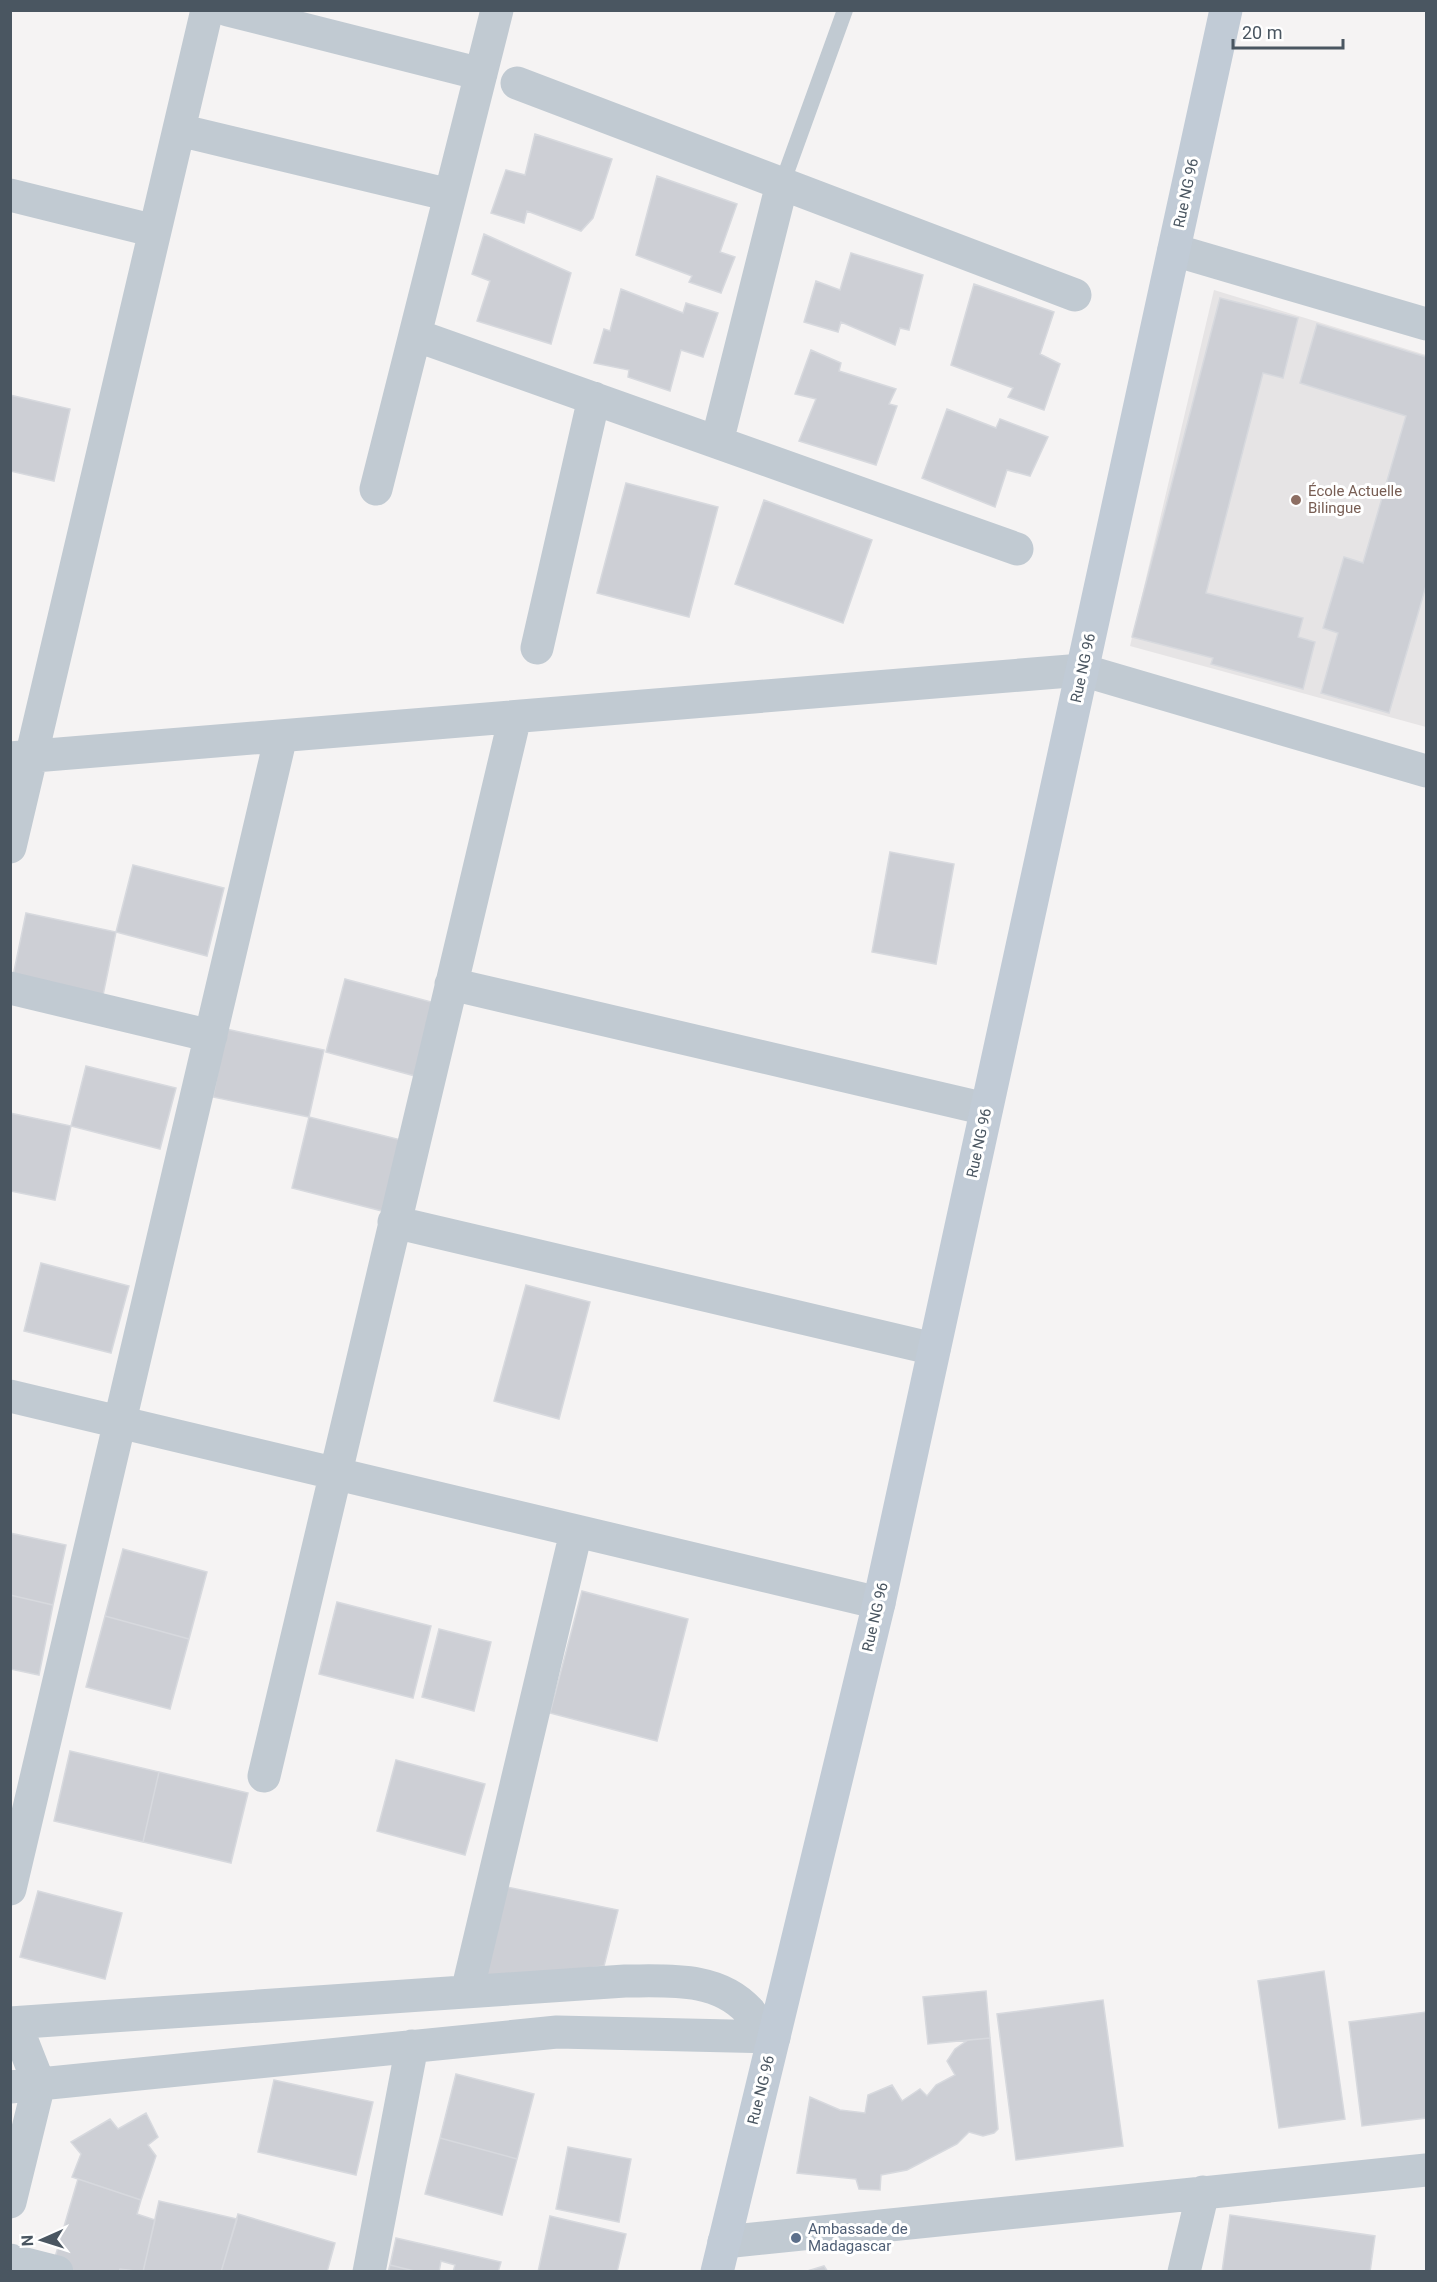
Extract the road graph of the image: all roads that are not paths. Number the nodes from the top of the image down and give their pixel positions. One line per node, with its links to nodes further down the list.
1 (207, 10): 8 (street)
2 (228, 10): 6 (street)
3 (497, 10): 6 (street)
4 (845, 10): 9 (lane)
5 (1226, 10): 13 (street, Rue NG 96)
6 (481, 74): 11 (street)
7 (517, 83): 9 (street)
8 (179, 130): 11 (street); 12 (street)
9 (782, 184): 14 (street); 18 (street)
10 (10, 195): 12 (street)
11 (450, 195): 16 (street)
12 (155, 231): 25 (street)
13 (1174, 250): 15 (street); 22 (street, Rue NG 96)
14 (1075, 295)
15 (1426, 324)
16 (415, 335): 17 (street); 19 (street)
17 (594, 398): 18 (street); 21 (street)
18 (717, 442): 20 (street)
19 (376, 489)
20 (1017, 549)
21 (537, 648)
22 (1082, 670): 23 (street); 26 (street); 31 (street, Rue NG 96)
23 (515, 717): 24 (street); 28 (street)
24 (281, 736): 25 (street); 30 (street)
25 (21, 757): 27 (street)
26 (1426, 771)
27 (10, 847)
28 (451, 984): 31 (street); 32 (street)
29 (10, 988): 30 (street)
30 (211, 1036): 35 (street)
31 (986, 1109): 33 (street, Rue NG 96)
32 (394, 1222): 33 (street); 36 (street)
33 (934, 1349): 38 (street, Rue NG 96)
34 (10, 1396): 35 (street)
35 (120, 1422): 36 (street); 40 (street)
36 (335, 1474): 37 (street); 39 (street)
37 (576, 1532): 38 (street); 41 (street)
38 (879, 1604): 43 (street, Rue NG 96)
39 (264, 1776)
40 (10, 1889)
41 (467, 1992): 42 (street); 43 (street)
42 (13, 2023): 45 (street)
43 (766, 2037): 44 (street); 49 (street, Rue NG 96)
44 (412, 2046): 45 (street); 52 (street)
45 (25, 2085): 48 (street)
46 (1426, 2170): 47 (street)
47 (1203, 2192): 49 (street); 53 (street)
48 (10, 2202)
49 (721, 2257)
50 (10, 2260): 51 (street)
51 (57, 2271)
52 (369, 2271)
53 (1184, 2271)

